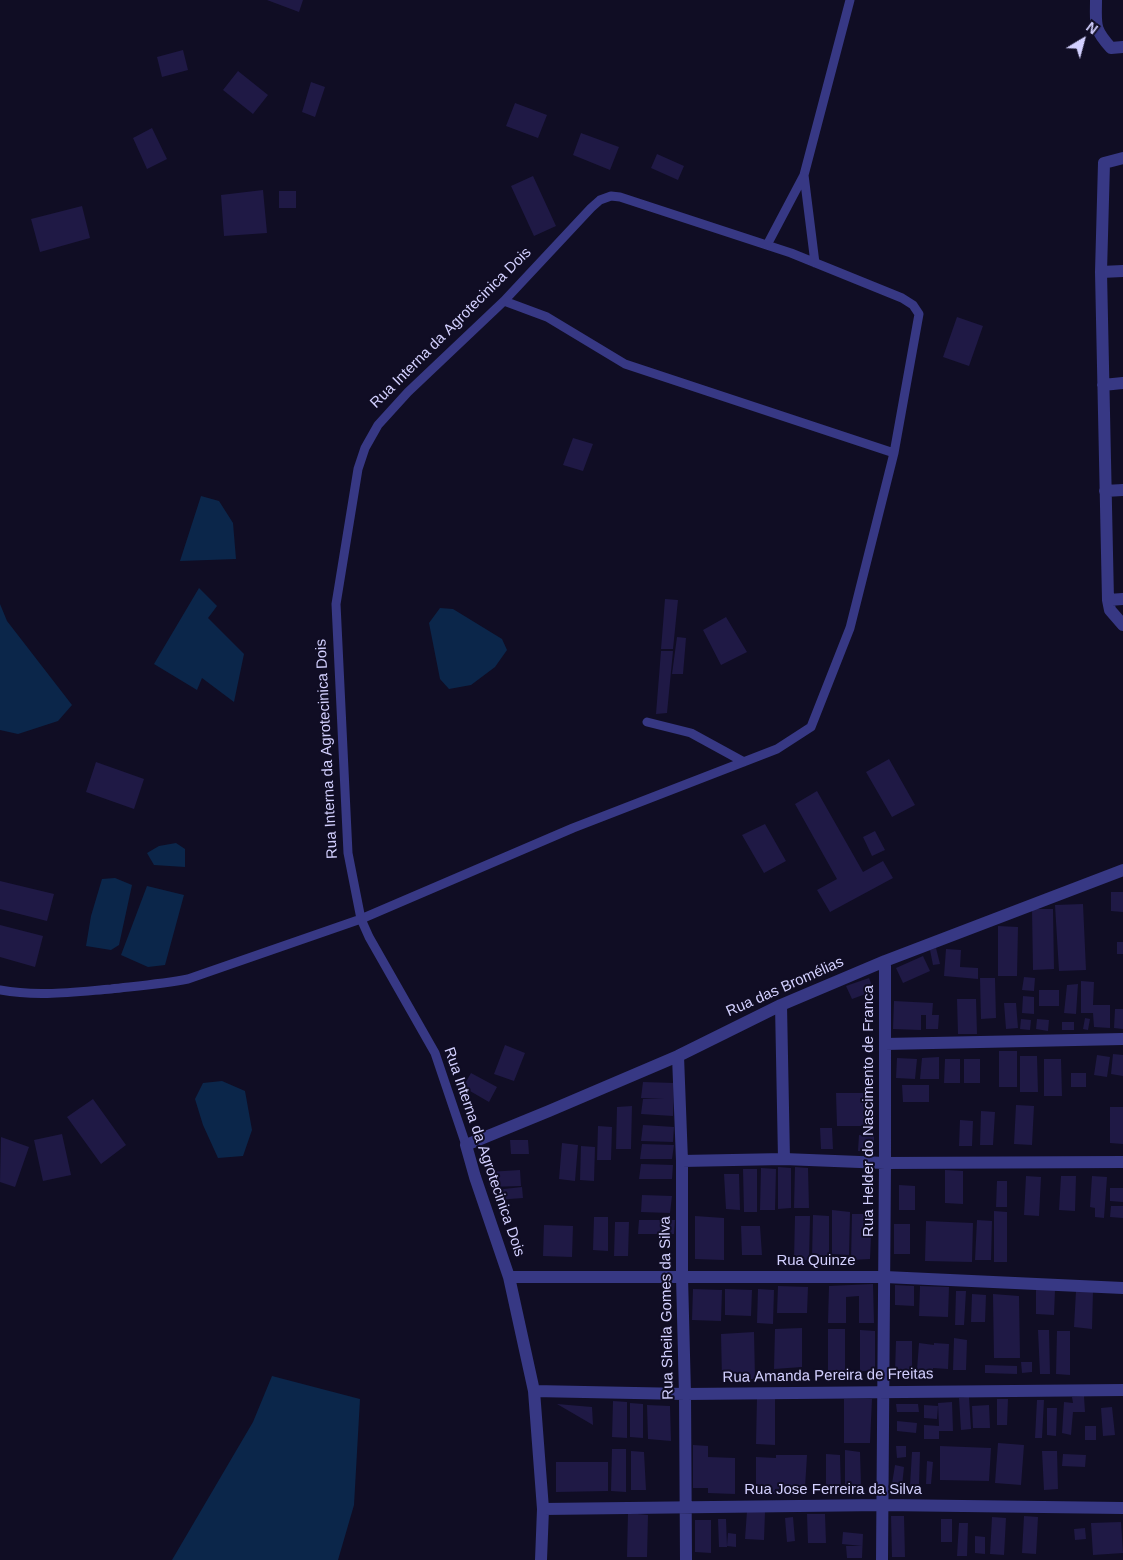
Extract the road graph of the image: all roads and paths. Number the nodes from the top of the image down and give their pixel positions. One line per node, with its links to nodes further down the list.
1 (850, 0): 5 (lane)
2 (1096, 0): 3 (street)
3 (1123, 47)
4 (1123, 158): 9 (street)
5 (804, 175): 6 (lane); 7 (lane)
6 (767, 245): 7 (lane); 10 (lane, Rua Interna da Agrotecinica Dois)
7 (815, 263): 13 (lane)
8 (1123, 270): 9 (street)
9 (1101, 272): 12 (street)
10 (504, 301): 13 (lane); 22 (lane, Rua Interna da Agrotecinica Dois)
11 (1123, 383): 12 (street)
12 (1103, 384): 15 (street)
13 (894, 453): 20 (lane)
14 (1123, 490): 15 (street)
15 (1106, 491): 17 (street)
16 (1123, 599): 17 (street)
17 (1108, 600): 18 (street)
18 (1123, 625)
19 (647, 722): 20 (lane)
20 (744, 762): 22 (lane)
21 (1123, 870): 23 (street, Rua das Bromélias)
22 (361, 919): 24 (lane); 29 (lane, Rua Interna da Agrotecinica Dois)
23 (885, 961): 25 (street, Rua das Bromélias); 27 (street, Rua Helder do Nascimento de Franca)
24 (0, 990)
25 (782, 1005): 28 (street, Rua das Bromélias); 30 (street)
26 (1123, 1039): 27 (street)
27 (885, 1044): 33 (street, Rua Helder do Nascimento de Franca)
28 (678, 1056): 29 (street, Rua das Bromélias); 31 (street, Rua Sheila Gomes da Silva)
29 (466, 1145): 34 (street, Rua Interna da Agrotecinica Dois)
30 (784, 1159): 31 (street); 33 (street)
31 (682, 1161): 35 (street, Rua Sheila Gomes da Silva)
32 (1123, 1162): 33 (street)
33 (885, 1163): 36 (street, Rua Helder do Nascimento de Franca)
34 (509, 1277): 35 (street, Rua Quinze); 39 (street, Rua Interna da Agrotecinica Dois)
35 (682, 1277): 36 (street, Rua Quinze); 41 (street, Rua Sheila Gomes da Silva)
36 (885, 1277): 37 (street, Rua Quinze); 40 (street, Rua Helder do Nascimento de Franca)
37 (1123, 1288)
38 (1123, 1390): 40 (street, Rua Amanda Pereira de Freitas)
39 (534, 1391): 41 (street, Rua Amanda Pereira de Freitas); 45 (street, Rua Interna da Agrotecinica Dois)
40 (884, 1391): 41 (street, Rua Amanda Pereira de Freitas); 42 (street, Rua Helder do Nascimento de Franca)
41 (685, 1394): 43 (street, Rua Sheila Gomes da Silva)
42 (883, 1505): 43 (street, Rua Jose Ferreira da Silva); 44 (street, Rua Jose Ferreira da Silva); 48 (street, Rua Helder do Nascimento de Franca)
43 (686, 1507): 45 (street, Rua Jose Ferreira da Silva); 47 (street, Rua Sheila Gomes da Silva)
44 (1123, 1508)
45 (543, 1509): 46 (street, Rua Interna da Agrotecinica Dois)
46 (541, 1560)
47 (686, 1560)
48 (882, 1560)

